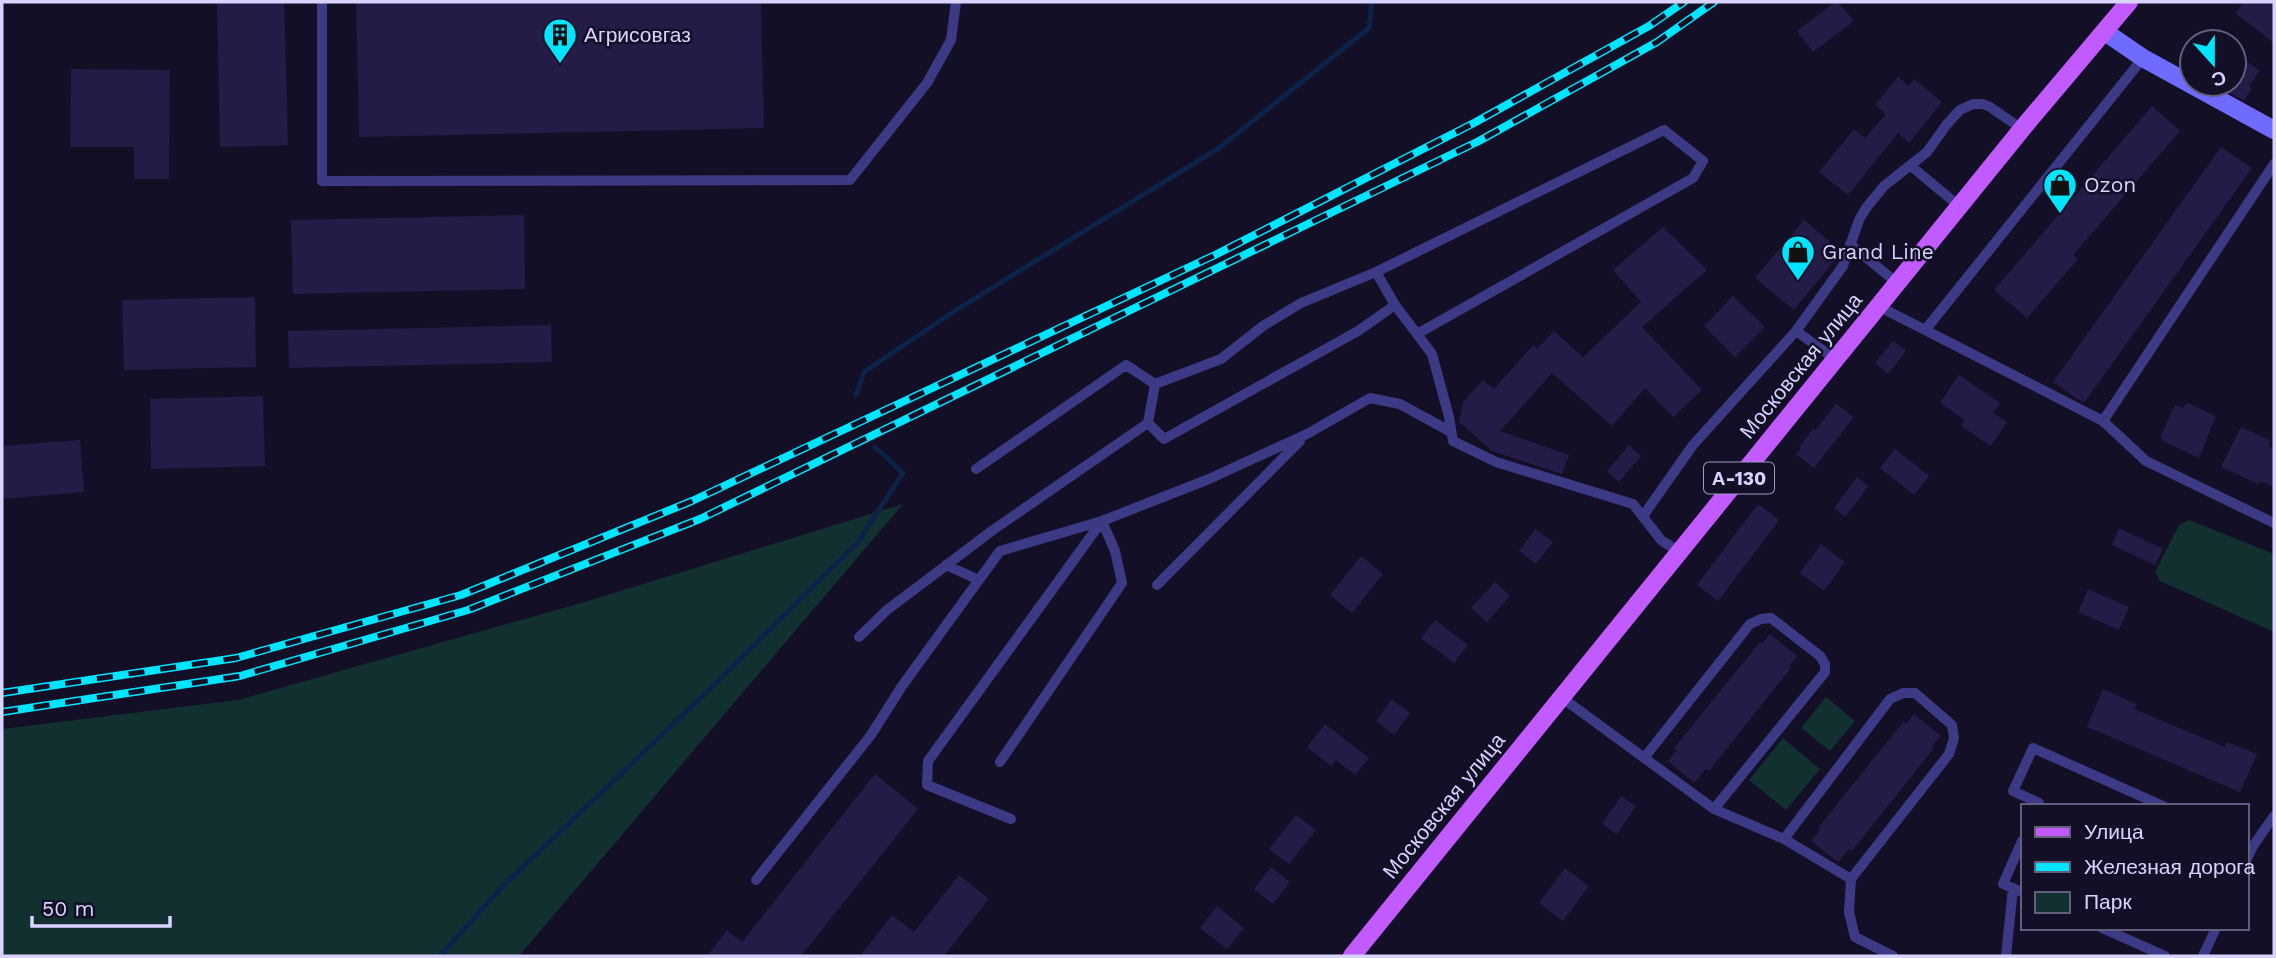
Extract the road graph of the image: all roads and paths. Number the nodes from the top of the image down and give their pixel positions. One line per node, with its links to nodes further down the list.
1 (322, 2): 2 (lane)
2 (956, 2)
3 (2129, 2): 4 (main road, Московская улица / А-130)
4 (2105, 32): 5 (street); 6 (main road, Московская улица / А-130)
5 (2143, 58): 7 (street); 16 (lane)
6 (2022, 129): 9 (lane); 10 (main road, Московская улица / А-130)
7 (2274, 130)
8 (2274, 164): 21 (lane)
9 (1911, 166): 10 (lane); 11 (lane)
10 (1959, 206): 13 (main road, Московская улица / А-130)
11 (1850, 244): 13 (lane); 17 (lane)
12 (1376, 272): 14 (lane); 18 (lane); 20 (lane)
13 (1897, 283): 15 (main road, Московская улица / А-130)
14 (1395, 305): 18 (lane); 22 (lane)
15 (1878, 306): 16 (lane); 19 (main road, Московская улица / А-130)
16 (1926, 329): 21 (lane)
17 (1796, 331): 19 (lane); 26 (lane)
18 (1417, 334): 23 (lane)
19 (1835, 359): 31 (main road, Московская улица / А-130)
20 (1155, 384): 22 (lane); 25 (lane)
21 (2104, 421): 28 (lane)
22 (1148, 423): 29 (lane)
23 (1451, 432): 24 (lane); 26 (lane)
24 (1307, 434): 27 (lane); 34 (lane)
25 (976, 469)
26 (1643, 516): 31 (lane)
27 (1102, 521): 30 (lane); 38 (lane); 43 (lane)
28 (2274, 523)
29 (993, 530): 30 (lane); 32 (lane)
30 (1000, 551): 33 (lane)
31 (1679, 552): 36 (main road, Московская улица / А-130)
32 (946, 565): 33 (lane); 35 (lane)
33 (979, 580): 48 (lane)
34 (1157, 585)
35 (859, 637)
36 (1561, 697): 37 (lane); 52 (main road, Московская улица / А-130)
37 (1644, 758): 41 (lane); 41 (lane)
38 (1000, 762)
39 (2039, 804): 40 (lane)
40 (2159, 804)
41 (1714, 809): 44 (lane)
42 (2274, 816): 46 (lane)
43 (1011, 819)
44 (1784, 839): 47 (lane); 47 (lane)
45 (2021, 843): 49 (lane)
46 (2250, 844)
47 (1851, 879): 53 (lane)
48 (756, 880)
49 (2018, 890): 54 (lane)
50 (2106, 930): 55 (lane)
51 (2215, 930): 56 (lane)
52 (1352, 956)
53 (1893, 956)
54 (2006, 956)
55 (2165, 956)
56 (2203, 956)

